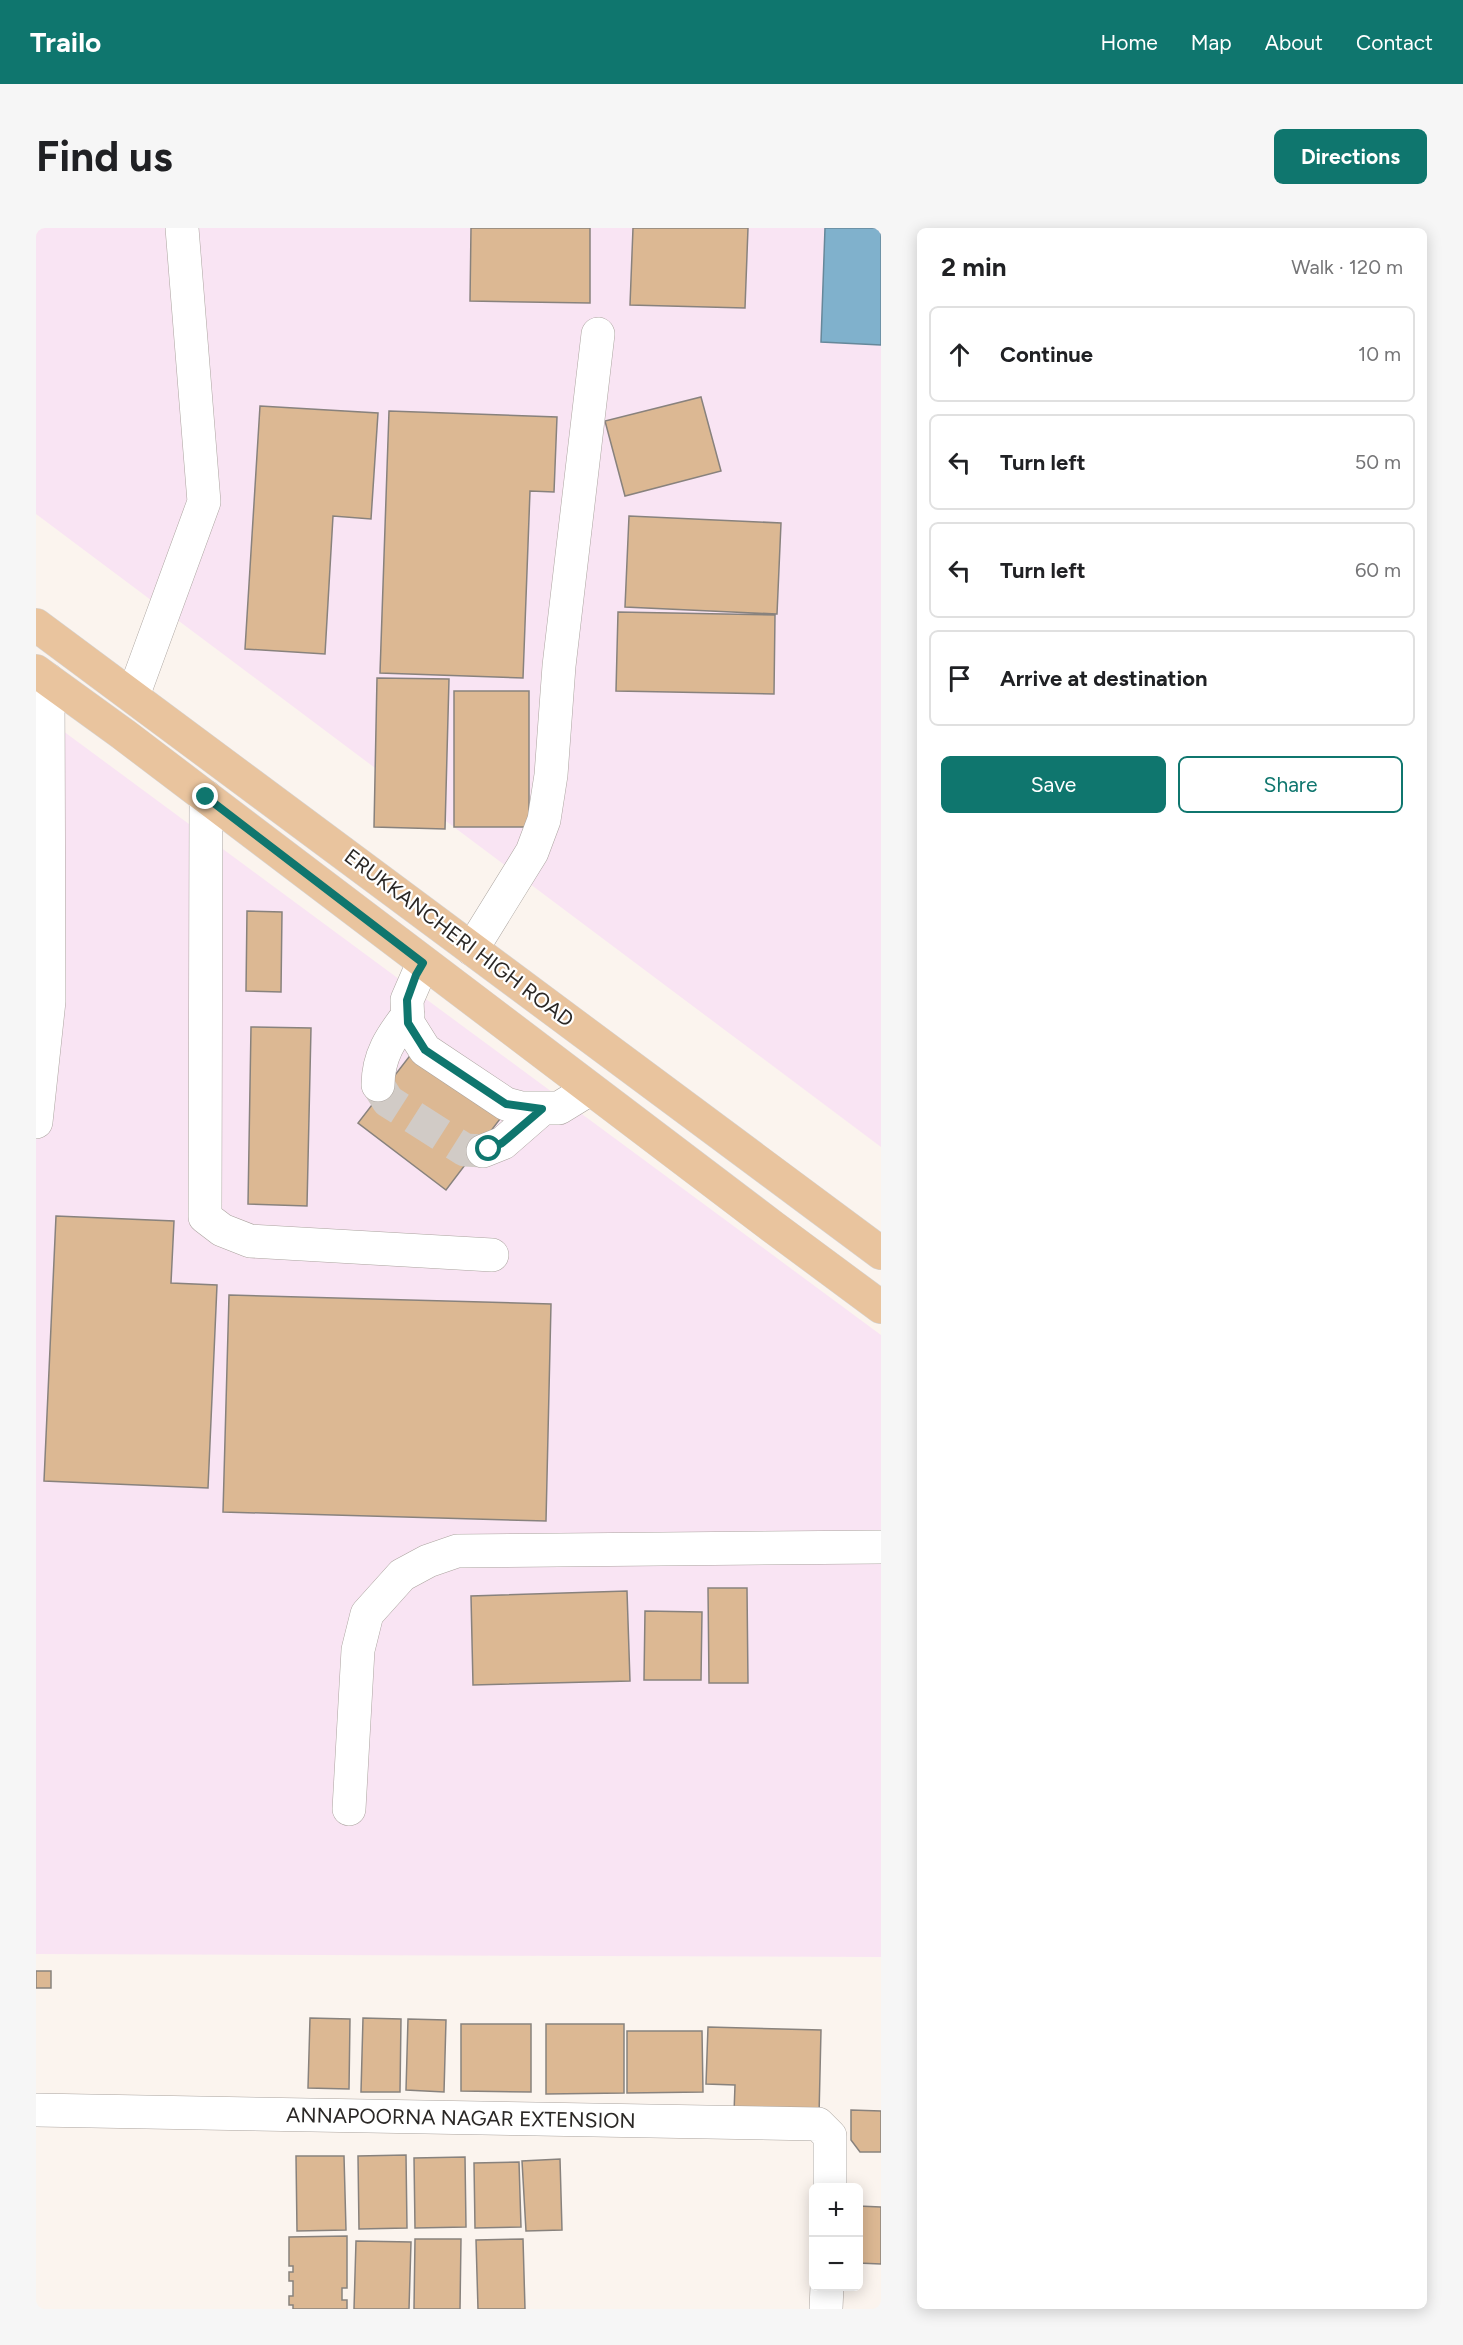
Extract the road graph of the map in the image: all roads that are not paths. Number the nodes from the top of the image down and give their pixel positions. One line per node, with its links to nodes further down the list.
1 (182, 228): 5 (street)
2 (598, 334): 7 (street)
3 (36, 625): 5 (main road, ERUKKANCHERI HIGH ROAD)
4 (42, 675): 6 (main road); 13 (street)
5 (133, 696): 7 (main road, ERUKKANCHERI HIGH ROAD)
6 (206, 797): 8 (main road); 16 (street)
7 (472, 949): 15 (main road, ERUKKANCHERI HIGH ROAD)
8 (423, 963): 9 (street); 11 (main road)
9 (408, 1015): 10 (street); 12 (street)
10 (378, 1085)
11 (590, 1089): 12 (street); 17 (main road)
12 (542, 1109): 14 (street)
13 (36, 1122)
14 (483, 1151)
15 (881, 1252)
16 (492, 1255)
17 (881, 1307)
18 (881, 1547): 19 (street)
19 (349, 1809)
20 (36, 2110): 21 (street, ANNAPOORNA NAGAR EXTENSION)
21 (830, 2183)
22 (827, 2291): 23 (street)
23 (826, 2309)

